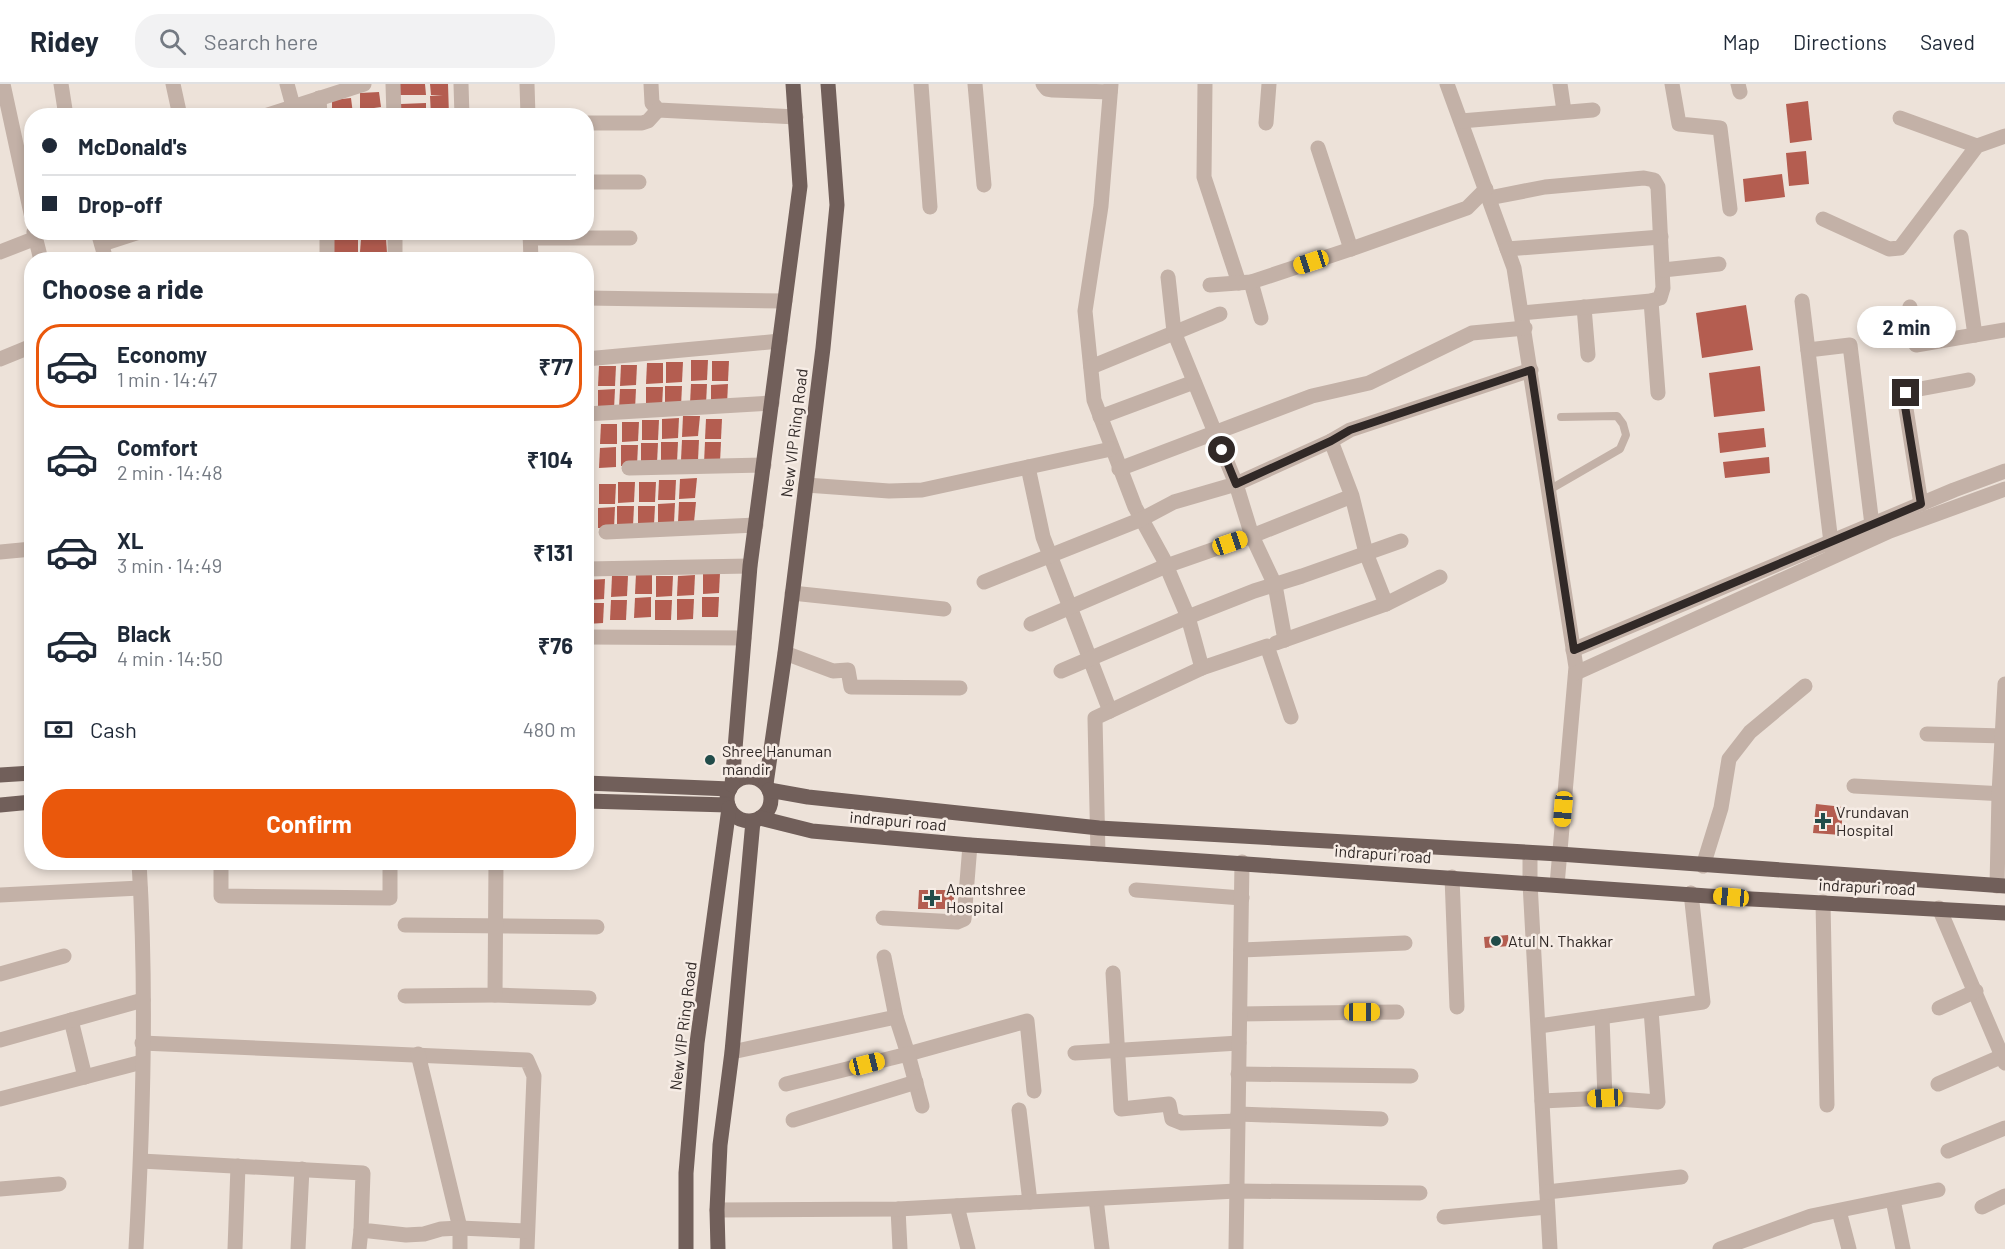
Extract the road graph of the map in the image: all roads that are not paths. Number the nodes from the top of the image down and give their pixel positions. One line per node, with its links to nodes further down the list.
1 (3, 84): 41 (street)
2 (61, 84): 23 (street)
3 (173, 84): 24 (street)
4 (287, 84): 22 (street)
5 (364, 84): 21 (street)
6 (393, 84): 27 (street)
7 (460, 84): 28 (street)
8 (527, 84): 29 (street)
9 (651, 84): 30 (street)
10 (793, 84): 33 (main road, New VIP Ring Road)
11 (828, 84): 98 (main road, New VIP Ring Road)
12 (921, 84): 46 (street)
13 (975, 84): 44 (street)
14 (1043, 84): 20 (street)
15 (1205, 84): 60 (street)
16 (1269, 84): 37 (street)
17 (1447, 84): 35 (street)
18 (1560, 84): 32 (street)
19 (1672, 84): 47 (street)
20 (1110, 88): 80 (street)
21 (319, 98): 22 (street); 26 (street)
22 (293, 106): 25 (street)
23 (65, 108)
24 (178, 108)
25 (287, 108)
26 (320, 108)
27 (394, 108)
28 (462, 108)
29 (528, 108)
30 (658, 110): 33 (street); 36 (street)
31 (1593, 110): 32 (street)
32 (1564, 111): 35 (street)
33 (796, 117): 65 (main road, New VIP Ring Road)
34 (1900, 118): 39 (street)
35 (1461, 121): 45 (street)
36 (594, 123)
37 (1266, 123)
38 (2005, 136): 39 (street)
39 (1977, 146): 48 (street)
40 (1318, 148): 54 (street)
41 (24, 181)
42 (594, 182): 43 (street)
43 (639, 182)
44 (984, 185)
45 (1487, 194): 50 (street); 54 (street); 55 (street)
46 (930, 207)
47 (1730, 209)
48 (1823, 219)
49 (594, 237): 52 (street)
50 (1661, 237): 55 (street); 58 (street)
51 (1961, 237): 73 (street)
52 (630, 238)
53 (26, 240): 56 (street)
54 (1351, 249): 60 (street)
55 (1507, 249): 70 (street)
56 (0, 252)
57 (1719, 264): 58 (street)
58 (1663, 270): 63 (street)
59 (1168, 277): 72 (street)
60 (1245, 282): 61 (street); 69 (street)
61 (1210, 285)
62 (594, 298): 65 (street)
63 (1651, 301): 66 (street); 84 (street)
64 (1802, 301): 76 (street)
65 (785, 302): 74 (main road, New VIP Ring Road)
66 (1584, 307): 70 (street); 77 (street)
67 (1910, 307): 73 (street)
68 (1220, 314): 72 (street)
69 (1261, 318)
70 (1524, 320): 81 (street); 89 (street)
71 (2005, 330): 73 (street)
72 (1174, 332): 80 (street); 83 (street)
73 (1975, 335)
74 (780, 341): 78 (street); 85 (main road, New VIP Ring Road)
75 (24, 349): 79 (street)
76 (1808, 350): 105 (street); 109 (street)
77 (1588, 355)
78 (594, 358)
79 (0, 359)
80 (1090, 367): 87 (street)
81 (1531, 370): 90 (street); 100 (street)
82 (1968, 380): 102 (street)
83 (1194, 382): 87 (street); 89 (street)
84 (1658, 393)
85 (772, 403): 86 (street); 92 (main road, New VIP Ring Road)
86 (594, 414)
87 (1100, 417): 91 (street)
88 (1561, 417): 100 (lane)
89 (1215, 433): 95 (street); 97 (street)
90 (1331, 441): 97 (street); 101 (street)
91 (1112, 449): 93 (street); 95 (street)
92 (764, 465): 94 (street); 104 (main road, New VIP Ring Road)
93 (1028, 467): 98 (street); 113 (street)
94 (629, 468)
95 (1119, 469): 103 (street)
96 (2005, 471): 102 (street)
97 (1236, 484): 103 (street); 107 (street)
98 (806, 485): 120 (main road, New VIP Ring Road)
99 (2005, 489): 105 (street)
100 (1549, 490): 130 (street)
101 (1352, 496): 107 (street); 112 (street)
102 (1921, 504): 105 (street)
103 (1142, 519): 113 (street); 115 (street)
104 (756, 525): 106 (street); 114 (main road, New VIP Ring Road)
105 (1873, 531): 109 (street)
106 (606, 532)
107 (1251, 536): 115 (street); 119 (street)
108 (1401, 541): 112 (street)
109 (1832, 549): 130 (street); 135 (street)
110 (24, 550): 111 (street)
111 (0, 552)
112 (1366, 553): 119 (street); 121 (street)
113 (1050, 556): 118 (street); 122 (street)
114 (750, 566): 116 (street); 127 (main road, New VIP Ring Road)
115 (1166, 566): 122 (street); 124 (street)
116 (594, 569)
117 (1440, 577): 121 (street)
118 (984, 582)
119 (1275, 585): 124 (street); 128 (street)
120 (792, 593): 123 (street); 131 (main road, New VIP Ring Road)
121 (1386, 603): 128 (street)
122 (1070, 608): 125 (street); 132 (street)
123 (944, 609)
124 (1188, 617): 132 (street); 133 (street)
125 (1031, 624)
126 (594, 637): 127 (street)
127 (744, 638): 147 (main road, New VIP Ring Road)
128 (1285, 640): 129 (street)
129 (1268, 646): 133 (street); 140 (street)
130 (1574, 650): 135 (street)
131 (785, 653): 138 (street); 148 (main road, New VIP Ring Road)
132 (1090, 658): 134 (street); 139 (street)
133 (1202, 668): 139 (street)
134 (1061, 671)
135 (1576, 673): 158 (street)
136 (2005, 684): 142 (street)
137 (1805, 686): 161 (street)
138 (960, 688)
139 (1110, 711): 155 (street)
140 (1291, 717)
141 (1927, 734): 142 (street)
142 (2003, 736): 149 (street)
143 (24, 774): 144 (main road)
144 (0, 775)
145 (594, 783): 147 (main road)
146 (1854, 786): 149 (street)
147 (731, 787): 148 (main road); 153 (main road)
148 (767, 788): 154 (main road); 155 (main road, indrapuri road)
149 (2002, 794): 169 (street)
150 (594, 801): 153 (main road)
151 (24, 803): 152 (main road)
152 (0, 805)
153 (728, 806): 154 (main road); 259 (main road, New VIP Ring Road)
154 (756, 820): 156 (main road, indrapuri road); 206 (main road)
155 (1099, 828): 157 (main road, indrapuri road); 159 (street)
156 (970, 845): 159 (main road, indrapuri road); 178 (street)
157 (1530, 853): 158 (main road, indrapuri road); 167 (street)
158 (1559, 854): 161 (main road, indrapuri road); 168 (street)
159 (1098, 855): 160 (main road, indrapuri road)
160 (1242, 862): 166 (main road, indrapuri road); 174 (street)
161 (1704, 866): 169 (main road, indrapuri road)
162 (139, 870): 170 (street)
163 (221, 870): 164 (street)
164 (390, 870)
165 (496, 870): 180 (street)
166 (1452, 877): 167 (main road, indrapuri road); 193 (street)
167 (1530, 883): 168 (main road, indrapuri road); 201 (street)
168 (1557, 885): 172 (main road, indrapuri road)
169 (2001, 886)
170 (140, 888): 173 (street); 192 (street)
171 (1136, 890): 174 (street)
172 (1691, 894): 175 (main road, indrapuri road); 195 (street)
173 (0, 895)
174 (1242, 898): 183 (street)
175 (1823, 902): 176 (main road, indrapuri road); 222 (street)
176 (1939, 908): 177 (main road, indrapuri road); 188 (street)
177 (2005, 913)
178 (883, 918)
179 (405, 925): 180 (street)
180 (497, 925): 181 (street); 189 (street)
181 (597, 927)
182 (1405, 943): 183 (street)
183 (1241, 950): 197 (street)
184 (64, 956): 187 (street)
185 (884, 957): 198 (street)
186 (1113, 973): 205 (street)
187 (0, 974)
188 (1976, 992): 194 (street); 210 (street)
189 (495, 995): 190 (street); 191 (street)
190 (405, 996)
191 (589, 998)
192 (143, 1000): 200 (street); 203 (street)
193 (1456, 1007)
194 (1939, 1008)
195 (1651, 1010): 199 (street); 219 (street)
196 (1397, 1012): 197 (street)
197 (1240, 1014): 204 (street)
198 (896, 1017): 206 (street); 209 (street)
199 (1602, 1017): 201 (street); 219 (street)
200 (71, 1020): 202 (street); 214 (street)
201 (1539, 1026): 221 (street)
202 (0, 1040)
203 (142, 1043): 208 (street); 211 (street)
204 (1239, 1043): 205 (street); 212 (street)
205 (1116, 1051): 207 (street); 225 (street)
206 (732, 1052): 247 (main road)
207 (1075, 1053)
208 (418, 1054): 250 (street); 252 (street)
209 (908, 1054): 215 (street); 216 (street); 218 (street)
210 (2004, 1058): 217 (street)
211 (142, 1062): 214 (street); 230 (street)
212 (1238, 1074): 213 (street); 225 (street)
213 (1411, 1076)
214 (86, 1077): 220 (street)
215 (916, 1082): 223 (street); 227 (street)
216 (786, 1084)
217 (1938, 1084)
218 (1034, 1091)
219 (1605, 1098): 221 (street)
220 (0, 1099)
221 (1542, 1101): 241 (street)
222 (1827, 1105)
223 (922, 1107)
224 (1018, 1110): 243 (street)
225 (1238, 1117): 226 (street); 237 (street)
226 (1381, 1119)
227 (793, 1120)
228 (2005, 1128): 229 (street)
229 (1948, 1151)
230 (141, 1161): 231 (street); 253 (street)
231 (238, 1166): 232 (street); 254 (street)
232 (302, 1169): 251 (street); 255 (street)
233 (1681, 1178): 241 (street)
234 (59, 1184): 235 (street)
235 (0, 1189)
236 (1938, 1190): 242 (street)
237 (1236, 1191): 238 (street); 240 (street); 264 (street)
238 (1420, 1193)
239 (2005, 1196): 245 (street)
240 (1096, 1198): 243 (street); 263 (street)
241 (1547, 1200): 249 (street); 265 (street)
242 (1893, 1200): 248 (street); 268 (street)
243 (1030, 1202): 244 (street)
244 (957, 1206): 246 (street); 262 (street)
245 (1982, 1207)
246 (898, 1209): 247 (street); 261 (street)
247 (717, 1210): 260 (main road)
248 (1839, 1210): 266 (street); 267 (street)
249 (1444, 1217)
250 (460, 1228): 251 (street); 252 (street); 257 (street)
251 (361, 1230): 256 (street)
252 (527, 1231): 258 (street)
253 (136, 1249)
254 (235, 1249)
255 (298, 1249)
256 (359, 1249)
257 (460, 1249)
258 (527, 1249)
259 (686, 1249)
260 (718, 1249)
261 (900, 1249)
262 (968, 1249)
263 (1102, 1249)
264 (1236, 1249)
265 (1550, 1249)
266 (1720, 1249)
267 (1849, 1249)
268 (1904, 1249)

